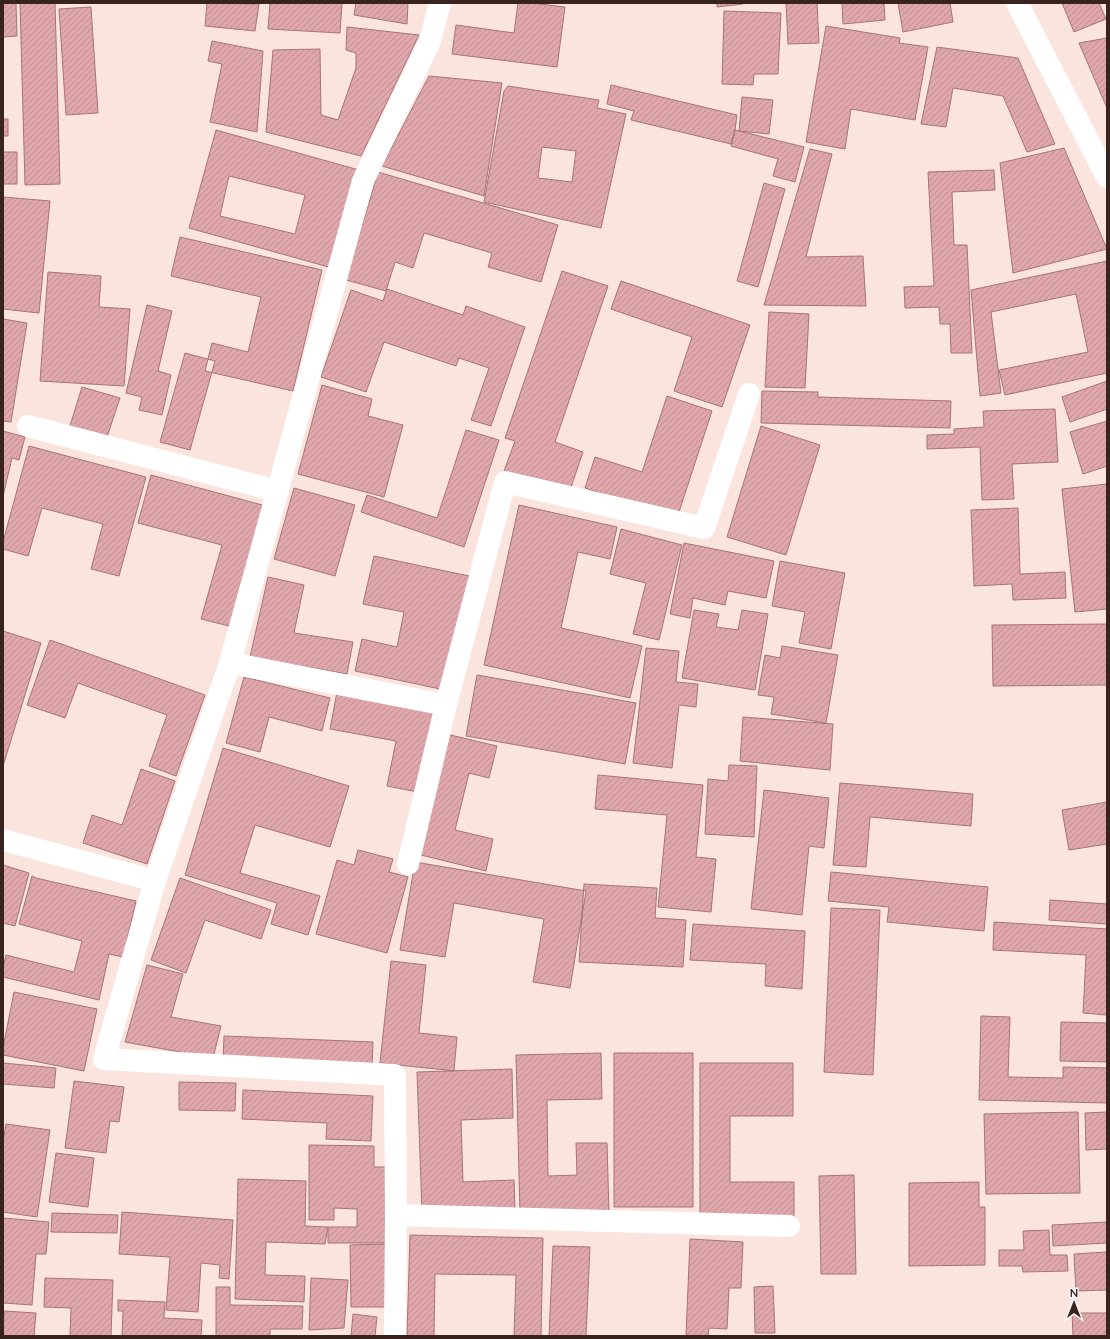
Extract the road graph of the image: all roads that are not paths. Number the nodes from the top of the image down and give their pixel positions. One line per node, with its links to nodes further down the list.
1 (440, 3): 6 (street)
2 (1017, 3): 3 (street)
3 (1107, 177)
4 (749, 394): 8 (street)
5 (28, 426): 6 (street)
6 (278, 491): 7 (street)
7 (230, 663): 8 (street); 11 (street)
8 (446, 705): 10 (street)
9 (3, 840): 11 (street)
10 (408, 864)
11 (155, 881): 12 (street)
12 (396, 1214): 13 (street); 14 (street)
13 (789, 1226)
14 (395, 1336)

